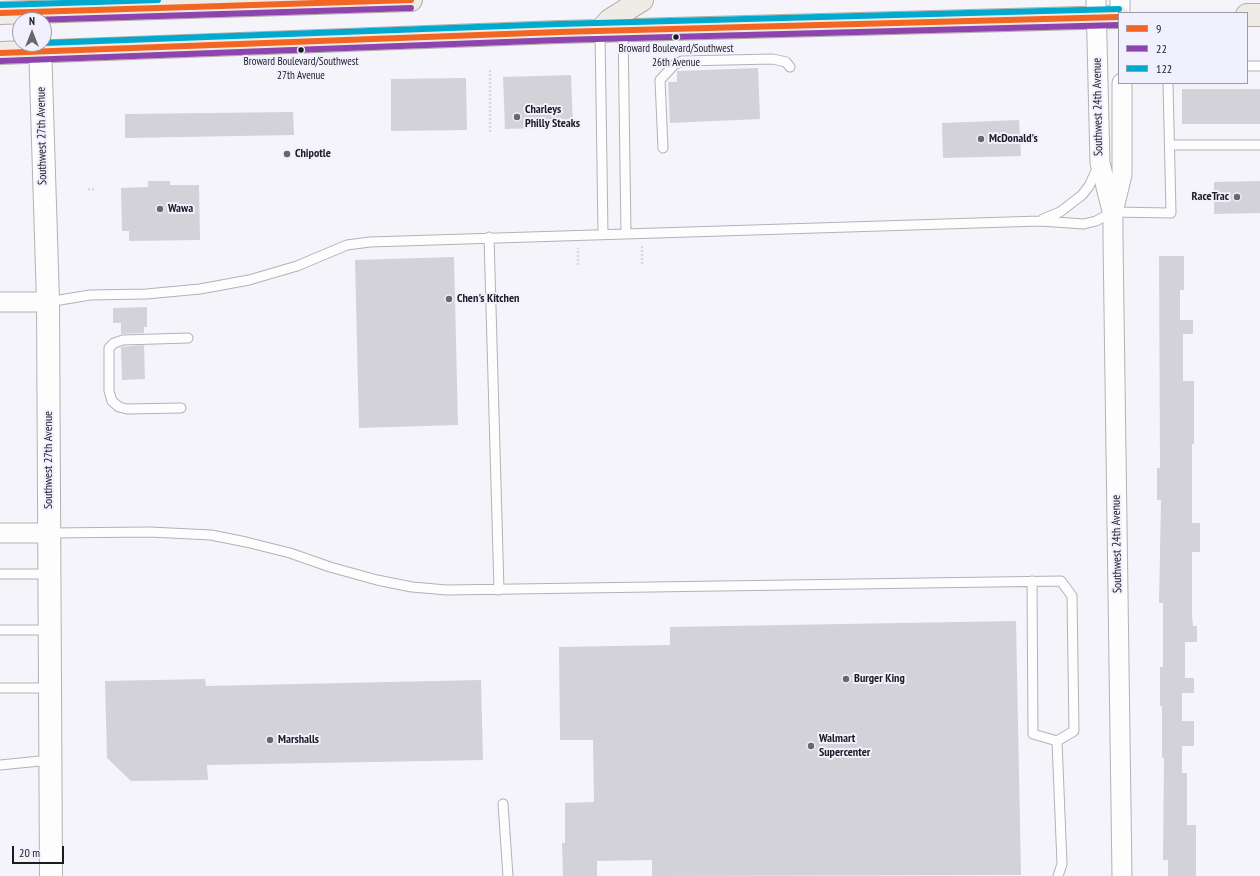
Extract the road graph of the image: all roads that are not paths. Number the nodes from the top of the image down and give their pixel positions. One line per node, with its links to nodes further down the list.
1 (411, 0): 4 (main road)
2 (642, 0): 13 (main road)
3 (1120, 0): 7 (street)
4 (326, 1): 6 (main road)
5 (1096, 9): 11 (main road); 12 (main road); 26 (street, Southwest 24th Avenue)
6 (42, 11): 8 (main road)
7 (1120, 12)
8 (0, 13)
9 (1248, 15): 10 (main road)
10 (1260, 15)
11 (1118, 16)
12 (623, 30): 13 (main road); 29 (lane)
13 (600, 31): 14 (main road); 30 (lane)
14 (52, 48)
15 (12, 52): 17 (main road)
16 (40, 52): 33 (street, Southwest 27th Avenue)
17 (0, 53)
18 (1248, 66): 19 (lane)
19 (1260, 66)
20 (790, 67): 25 (lane)
21 (1122, 84): 27 (street, Southwest 24th Avenue)
22 (1168, 84): 23 (lane)
23 (1170, 145): 24 (lane); 27 (lane)
24 (1260, 145)
25 (663, 148)
26 (1100, 162): 27 (street, Southwest 24th Avenue); 28 (lane)
27 (1112, 212): 28 (lane); 53 (street, Southwest 24th Avenue)
28 (1040, 221): 29 (lane)
29 (626, 233): 30 (lane)
30 (603, 234): 31 (lane)
31 (489, 237): 33 (lane); 41 (lane)
32 (0, 302): 33 (street)
33 (48, 302): 36 (street, Southwest 27th Avenue)
34 (188, 338): 35 (lane)
35 (181, 408)
36 (49, 533): 37 (street); 39 (street, Southwest 27th Avenue); 41 (lane)
37 (0, 534)
38 (0, 574): 39 (lane)
39 (50, 574): 43 (street, Southwest 27th Avenue)
40 (1032, 582): 41 (lane); 46 (lane); 46 (lane)
41 (499, 590)
42 (0, 630): 43 (lane)
43 (50, 630): 45 (street, Southwest 27th Avenue)
44 (0, 688): 45 (lane)
45 (50, 688): 47 (street, Southwest 27th Avenue)
46 (1057, 741): 52 (lane)
47 (51, 760): 48 (lane); 50 (street, Southwest 27th Avenue)
48 (0, 765)
49 (503, 804): 51 (lane)
50 (51, 876)
51 (508, 876)
52 (1058, 876)
53 (1122, 876)

